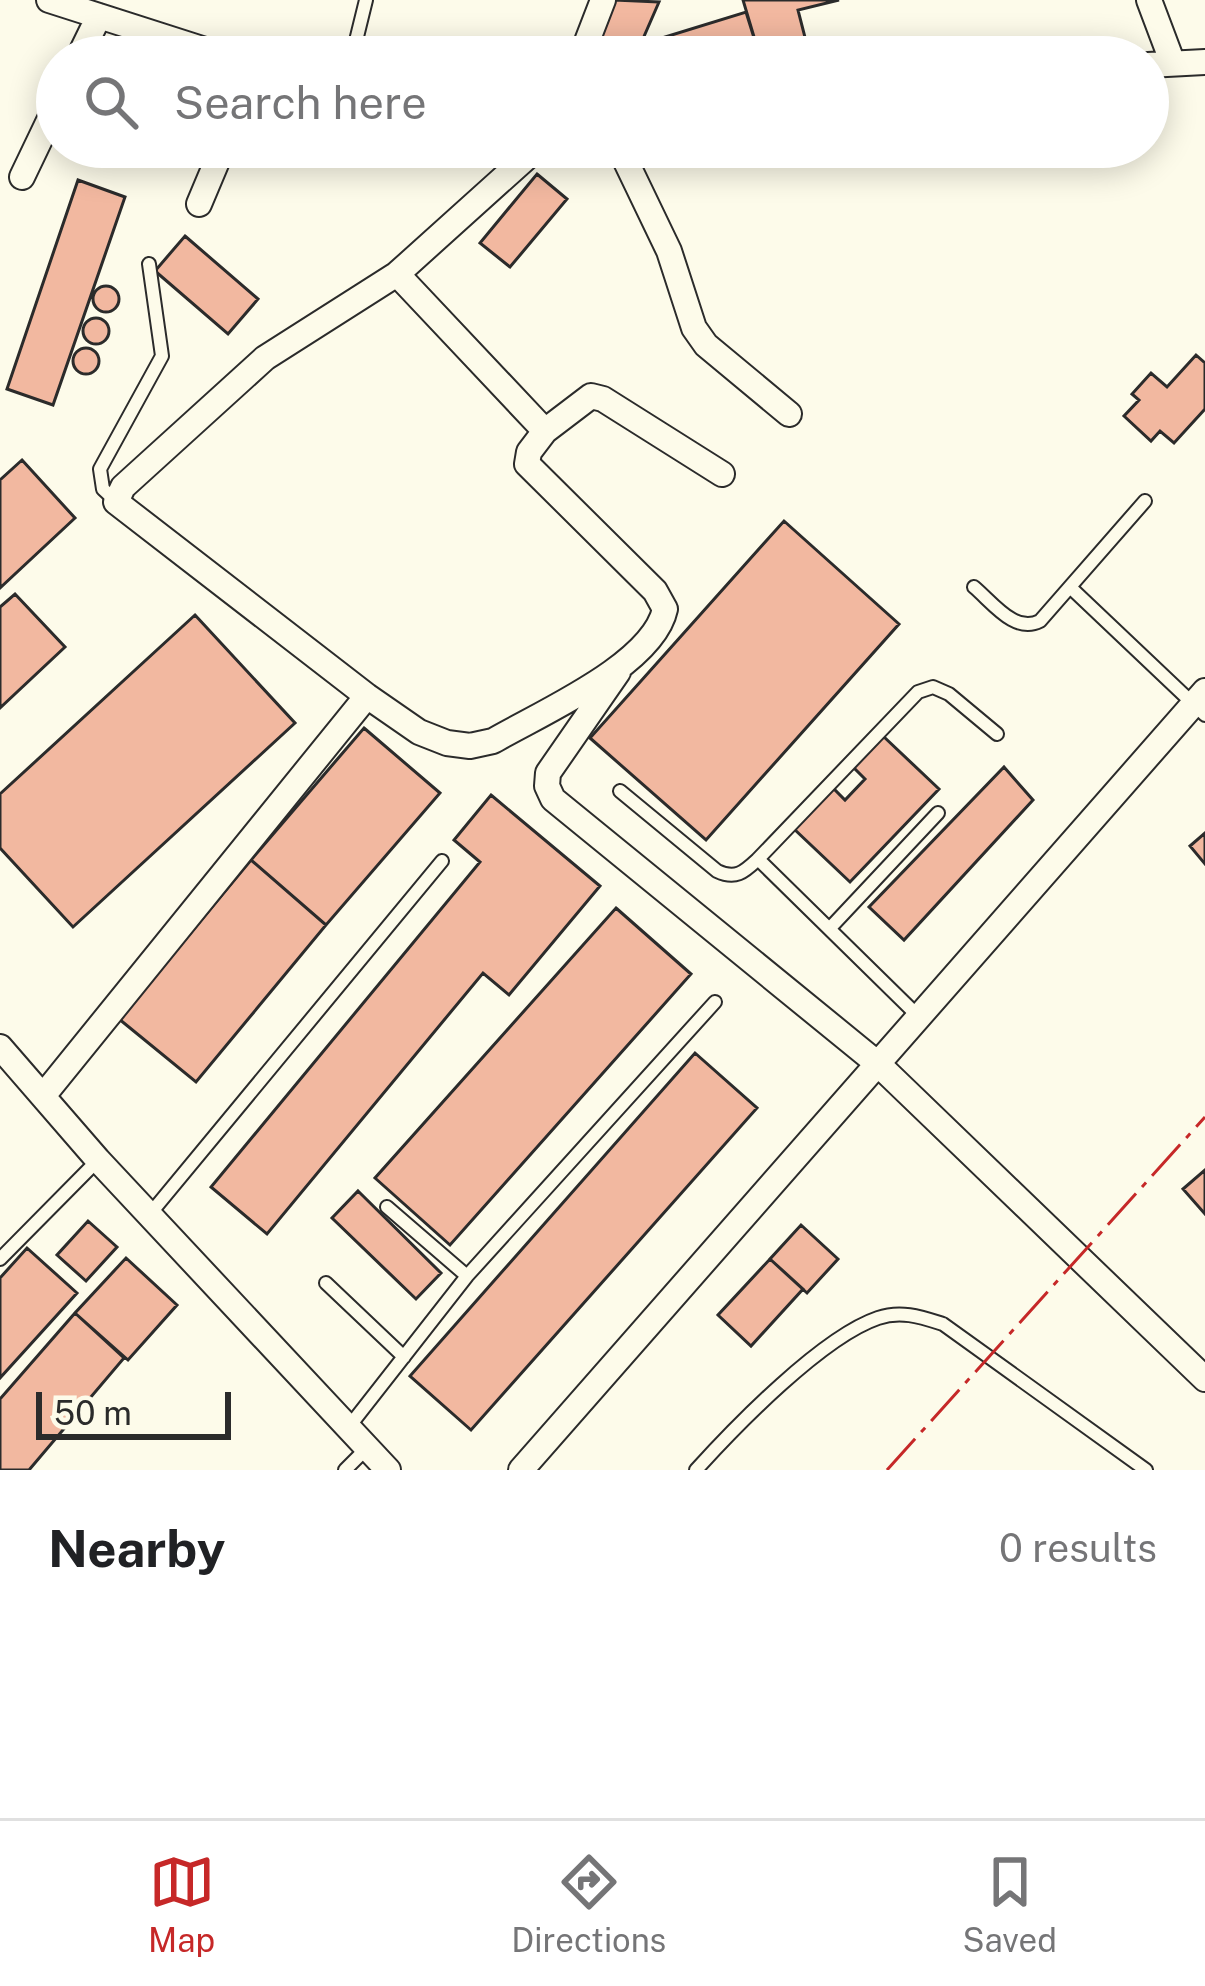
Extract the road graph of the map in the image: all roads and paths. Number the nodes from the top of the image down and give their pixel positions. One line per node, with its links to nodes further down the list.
1 (49, 0): 5 (street)
2 (366, 0): 8 (lane)
3 (604, 0): 9 (street)
4 (1149, 0): 10 (street)
5 (99, 16): 6 (street); 7 (street)
6 (89, 36)
7 (161, 36)
8 (357, 36)
9 (589, 36)
10 (1155, 36)
11 (1205, 62): 12 (street)
12 (1169, 63)
13 (36, 148): 17 (street)
14 (214, 168): 18 (street)
15 (515, 168): 20 (street)
16 (629, 168): 21 (street)
17 (22, 177)
18 (199, 204)
19 (149, 264): 25 (lane)
20 (397, 274): 22 (street); 25 (street)
21 (789, 414)
22 (545, 431): 23 (street); 28 (street)
23 (722, 474)
24 (1145, 501): 27 (lane)
25 (116, 502): 29 (street)
26 (974, 587): 27 (lane)
27 (1070, 587): 30 (lane)
28 (625, 664): 29 (street); 40 (street)
29 (367, 696): 41 (street)
30 (1202, 703): 38 (street)
31 (997, 734): 34 (lane)
32 (620, 791): 34 (lane)
33 (938, 813): 36 (lane)
34 (758, 860): 36 (lane)
35 (442, 861): 44 (lane)
36 (831, 927): 38 (lane)
37 (715, 1002): 46 (lane)
38 (919, 1017): 40 (street)
39 (0, 1047): 41 (street)
40 (878, 1064): 49 (street); 55 (street)
41 (44, 1096): 42 (street)
42 (98, 1160): 44 (street); 45 (lane)
43 (387, 1207): 46 (lane)
44 (150, 1214): 50 (street)
45 (0, 1259)
46 (467, 1276): 48 (lane)
47 (326, 1283): 48 (lane)
48 (404, 1357): 50 (lane)
49 (1205, 1379)
50 (348, 1429): 51 (street)
51 (366, 1449): 53 (lane); 54 (street)
52 (1143, 1469): 56 (lane)
53 (345, 1470)
54 (388, 1470)
55 (521, 1470)
56 (696, 1470)

